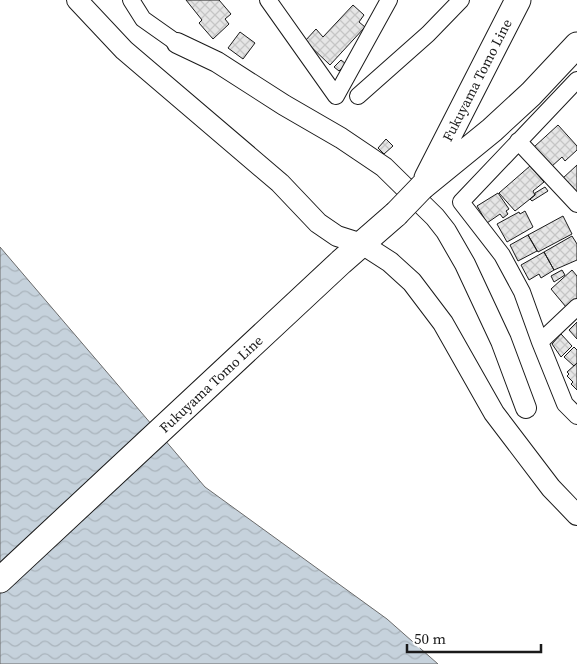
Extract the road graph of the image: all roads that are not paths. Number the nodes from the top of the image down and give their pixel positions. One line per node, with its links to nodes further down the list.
1 (77, 0): 14 (street)
2 (131, 0): 7 (street)
3 (268, 0): 4 (street)
4 (389, 0)
5 (462, 0): 10 (street)
6 (518, 0): 12 (main road, Fukuyama Tomo Line)
7 (177, 43): 17 (street)
8 (577, 45): 12 (main road, Fukuyama Tomo Line)
9 (577, 80): 11 (street)
10 (358, 96)
11 (518, 141): 13 (street); 16 (street)
12 (422, 187): 14 (main road, Fukuyama Tomo Line, bridge)
13 (577, 204)
14 (362, 244): 19 (street); 20 (main road, Fukuyama Tomo Line)
15 (577, 307): 16 (street)
16 (540, 342): 18 (street)
17 (526, 408)
18 (577, 416)
19 (577, 515)
20 (0, 580)

